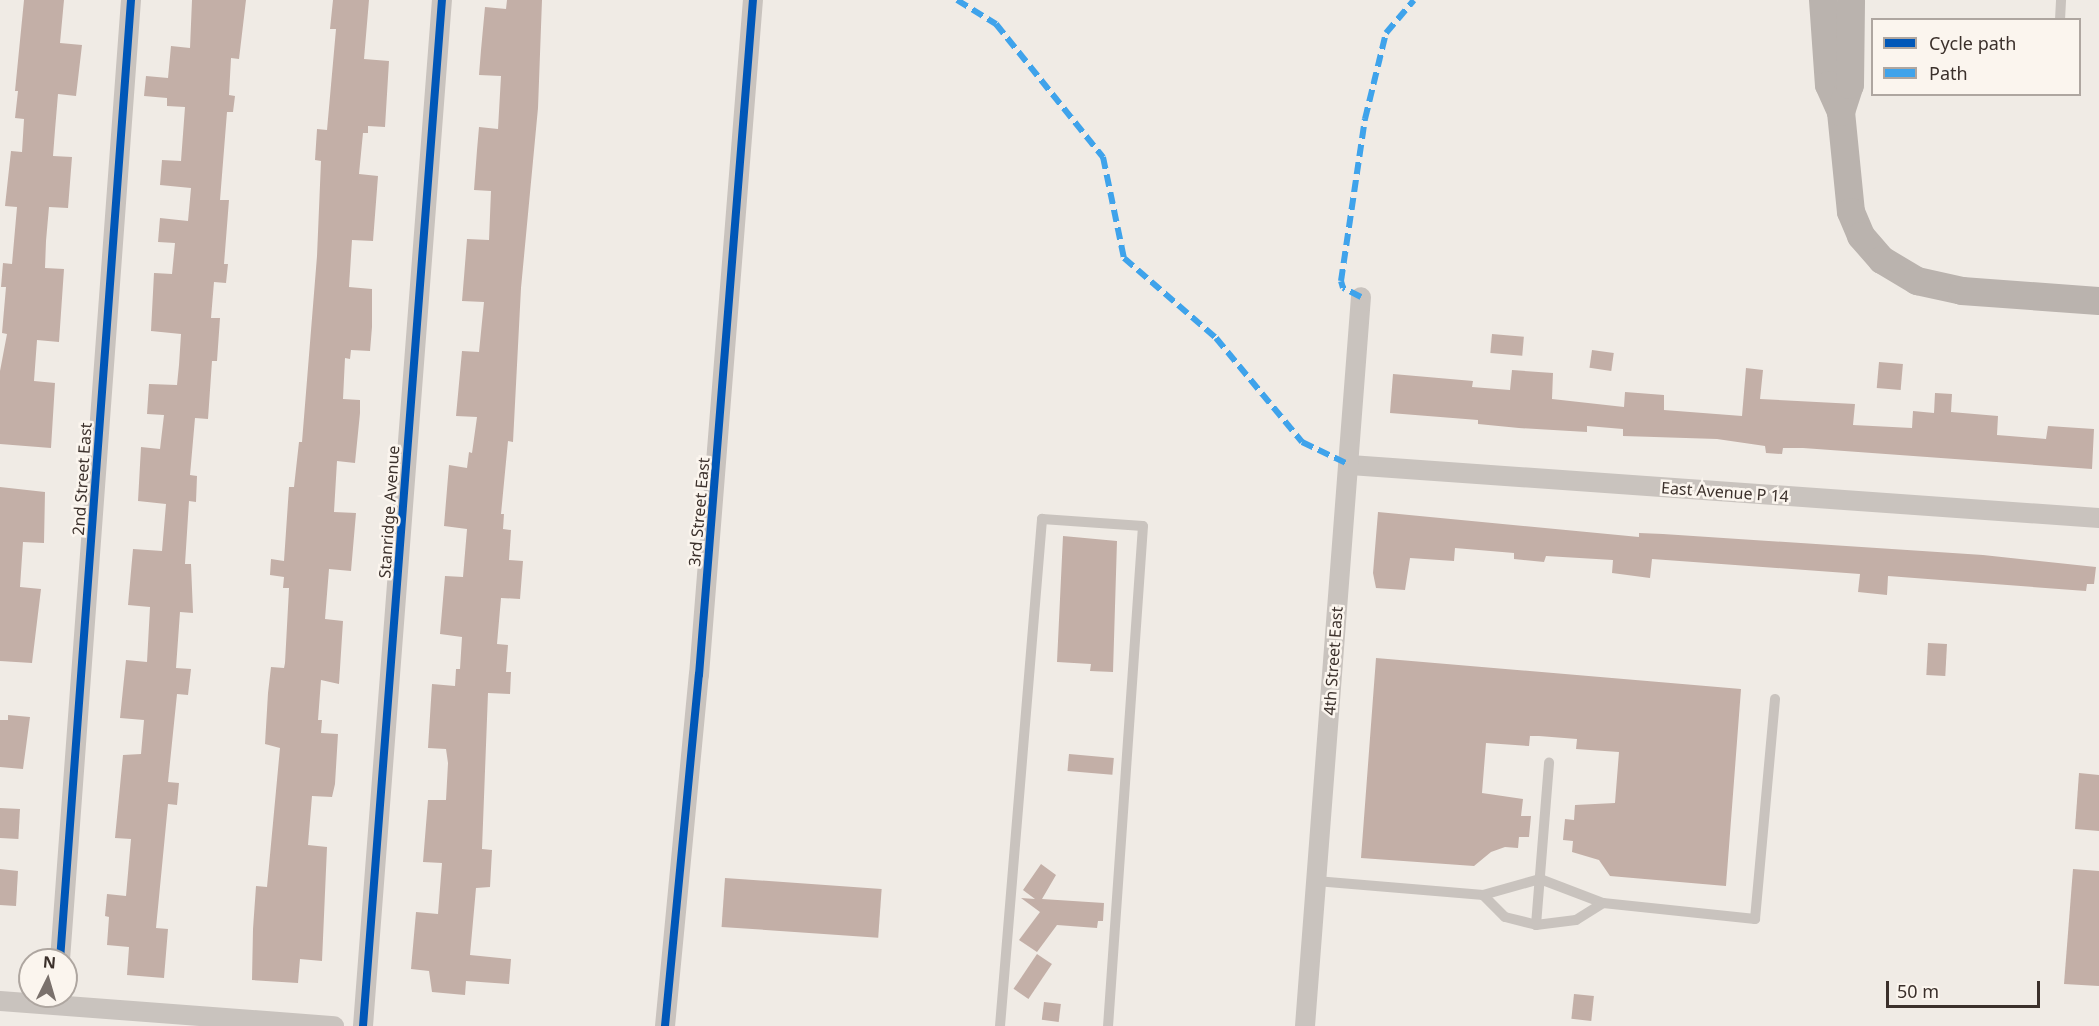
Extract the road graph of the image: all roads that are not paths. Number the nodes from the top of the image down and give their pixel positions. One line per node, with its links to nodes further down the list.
1 (131, 0): 20 (street, 2nd Street East)
2 (442, 0): 25 (street, Stanridge Avenue)
3 (753, 0): 26 (street, 3rd Street East)
4 (1823, 0): 8 (street)
5 (1851, 0): 8 (street)
6 (2061, 2): 7 (lane)
7 (2060, 18)
8 (1841, 112): 10 (street)
9 (1361, 297): 11 (street, 4th Street East)
10 (2099, 301)
11 (1350, 465): 12 (street, East Avenue P 14); 16 (street, 4th Street East)
12 (2099, 518)
13 (1775, 699): 18 (lane)
14 (1549, 763): 15 (lane)
15 (1540, 879): 17 (lane); 18 (lane); 19 (lane)
16 (1316, 881): 17 (lane); 29 (street, 4th Street East)
17 (1483, 895): 19 (lane)
18 (1603, 903): 19 (lane)
19 (1536, 925)
20 (61, 948)
21 (0, 1001): 22 (street)
22 (18, 1001)
23 (78, 1003): 24 (street)
24 (334, 1026)
25 (363, 1026)
26 (665, 1026)
27 (1000, 1026): 28 (lane)
28 (1108, 1026)
29 (1305, 1026)

